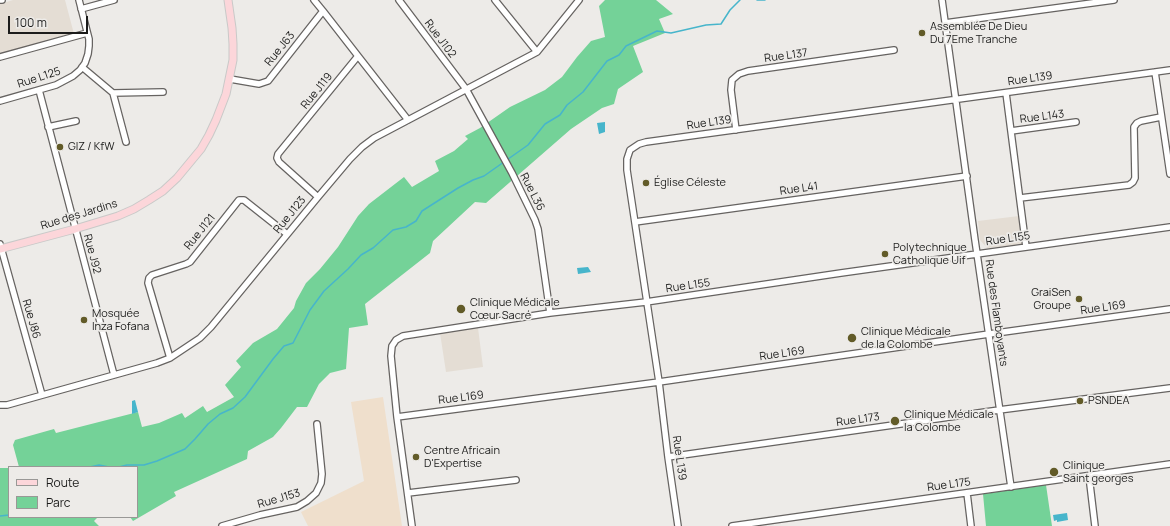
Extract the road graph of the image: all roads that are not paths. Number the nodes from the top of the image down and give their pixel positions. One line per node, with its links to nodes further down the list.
1 (79, 0): 10 (street, Rue L125)
2 (114, 0): 10 (street)
3 (228, 0): 21 (main road, Rue des Jardins)
4 (314, 0): 11 (street)
5 (399, 0): 23 (street, Rue J102)
6 (495, 0): 15 (street)
7 (579, 0): 15 (street, Rue J123)
8 (942, 0): 12 (street, Rue des Flamboyants)
9 (1114, 0): 12 (street)
10 (81, 9): 13 (street, Rue L125)
11 (323, 11): 16 (street); 21 (street, Rue J63)
12 (945, 23): 27 (street, Rue des Flamboyants)
13 (87, 33): 17 (street); 18 (street, Rue L125)
14 (894, 50): 34 (street, Rue L137)
15 (537, 52): 23 (street, Rue J123)
16 (358, 56): 30 (street); 39 (street, Rue J119)
17 (0, 57)
18 (82, 67): 22 (street, Rue L125); 25 (street)
19 (1170, 70): 20 (street, Rue L139)
20 (1154, 72): 26 (street, Rue L139); 29 (street)
21 (230, 80): 43 (main road, Rue des Jardins)
22 (38, 90): 28 (street, Rue L125); 33 (street, Rue J92)
23 (466, 90): 30 (street, Rue J123); 50 (street, Rue L36)
24 (163, 92): 25 (street)
25 (113, 93): 36 (street)
26 (1006, 93): 27 (street, Rue L139); 35 (street)
27 (956, 100): 34 (street, Rue L139); 38 (street, Rue des Flamboyants)
28 (0, 101)
29 (1161, 117): 37 (street); 40 (street)
30 (408, 120): 39 (street, Rue J123)
31 (76, 121): 33 (street)
32 (1076, 122): 35 (street, Rue L143)
33 (48, 127): 43 (street, Rue J92)
34 (736, 130): 41 (street, Rue L139)
35 (1011, 131): 40 (street)
36 (126, 142)
37 (1170, 174)
38 (967, 176): 41 (street, Rue L41); 47 (street, Rue des Flamboyants)
39 (318, 197): 44 (street, Rue J123)
40 (1020, 198): 46 (street)
41 (635, 222): 48 (street, Rue L139)
42 (1170, 227): 46 (street, Rue L155)
43 (75, 230): 45 (main road, Rue des Jardins); 53 (street, Rue J92)
44 (288, 234): 52 (street, Rue J123); 52 (street, Rue J121)
45 (0, 247): 56 (street, Rue J86)
46 (1026, 247): 47 (street, Rue L155)
47 (978, 254): 48 (street, Rue L155); 51 (street, Rue des Flamboyants)
48 (646, 302): 50 (street, Rue L155); 54 (street, Rue L139)
49 (1170, 309): 51 (street, Rue L169)
50 (550, 313): 59 (street, Rue L155)
51 (989, 334): 54 (street, Rue L169); 58 (street, Rue des Flamboyants)
52 (170, 358): 53 (street, Rue J123)
53 (114, 375): 56 (street, Rue J123)
54 (659, 382): 59 (street, Rue L169); 61 (street, Rue L139)
55 (1170, 388): 58 (street, Rue L173)
56 (42, 395): 57 (street, Rue J123)
57 (0, 405)
58 (999, 410): 61 (street, Rue L173); 65 (street, Rue des Flamboyants)
59 (397, 416): 66 (street, Rue L155)
60 (317, 424): 68 (street, Rue J153)
61 (668, 457): 70 (street, Rue L139)
62 (1170, 464): 63 (street, Rue L175)
63 (1089, 476): 65 (street, Rue L175); 73 (street)
64 (516, 480): 66 (street)
65 (1011, 487): 67 (street, Rue L175)
66 (408, 493): 69 (street, Rue L155)
67 (967, 493): 71 (street, Rue L175); 72 (street)
68 (222, 526)
69 (412, 526)
70 (678, 526)
71 (732, 526)
72 (971, 526)
73 (1095, 526)

